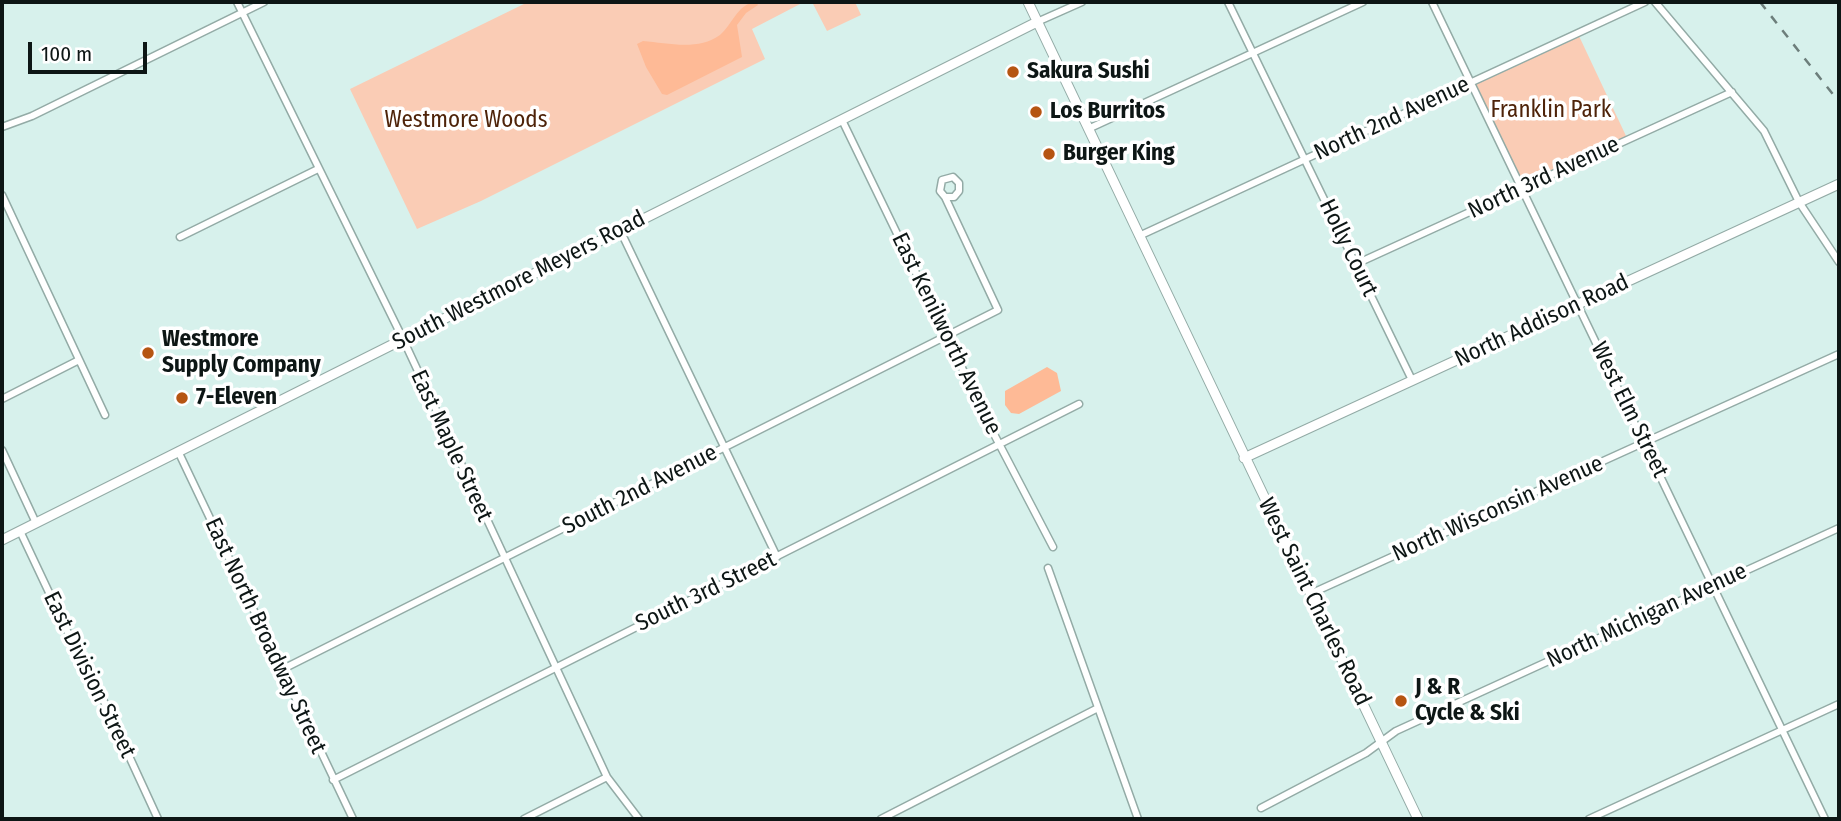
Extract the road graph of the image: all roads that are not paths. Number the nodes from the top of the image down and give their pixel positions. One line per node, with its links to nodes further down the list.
1 (237, 2): 10 (street, East Maple Street)
2 (264, 2): 10 (street)
3 (1028, 2): 11 (street, West Saint Charles Road)
4 (1082, 2): 11 (street)
5 (1228, 2): 12 (street, Holly Court)
6 (1363, 2): 12 (street)
7 (1432, 2): 13 (street, West Elm Street)
8 (1645, 2): 13 (street, North 2nd Avenue)
9 (1655, 2): 14 (street)
10 (243, 12): 16 (street); 19 (street, East Maple Street)
11 (1037, 22): 15 (street, South Westmore Meyers Road); 17 (street, West Saint Charles Road)
12 (1253, 52): 17 (street); 18 (street, Holly Court)
13 (1471, 82): 18 (street, North 2nd Avenue); 21 (street, West Elm Street)
14 (1732, 92): 21 (street, North 3rd Avenue); 24 (street)
15 (842, 120): 25 (street, South Westmore Meyers Road); 31 (street, East Kenilworth Avenue)
16 (2, 127)
17 (1088, 129): 26 (street, West Saint Charles Road)
18 (1305, 159): 26 (street, North 2nd Avenue); 29 (street, Holly Court)
19 (318, 169): 27 (street); 32 (street, East Maple Street)
20 (1839, 184): 24 (street, North Addison Road)
21 (1521, 188): 29 (street, North 3rd Avenue); 30 (street, West Elm Street)
22 (2, 195): 34 (street)
23 (945, 197): 31 (street, South 2nd Avenue)
24 (1799, 202): 28 (street); 30 (street, North Addison Road)
25 (620, 230): 32 (street, South Westmore Meyers Road); 41 (street)
26 (1139, 236): 44 (street, West Saint Charles Road)
27 (180, 237)
28 (1839, 262)
29 (1356, 264): 35 (street, Holly Court)
30 (1578, 305): 35 (street, North Addison Road); 39 (street, West Elm Street)
31 (947, 335): 40 (street, East Kenilworth Avenue); 41 (street, South 2nd Avenue)
32 (402, 339): 43 (street, South Westmore Meyers Road); 51 (street, East Maple Street)
33 (1839, 354): 39 (street, North Wisconsin Avenue)
34 (79, 359): 36 (street); 38 (street)
35 (1412, 380): 44 (street, North Addison Road)
36 (2, 400)
37 (1079, 404): 40 (street, South 3rd Street)
38 (104, 415)
39 (1644, 442): 53 (street, West Elm Street); 54 (street, North Wisconsin Avenue)
40 (999, 444): 49 (street, East Kenilworth Avenue); 50 (street, South 3rd Street)
41 (724, 448): 50 (street); 51 (street, South 2nd Avenue)
42 (2, 450): 45 (street)
43 (178, 451): 45 (street, South Westmore Meyers Road); 56 (street, East North Broadway Street)
44 (1244, 458): 54 (street, West Saint Charles Road)
45 (36, 523): 47 (street, South Westmore Meyers Road)
46 (1839, 528): 53 (street, North Michigan Avenue)
47 (20, 531): 48 (street, South Westmore Meyers Road); 64 (street, East Division Street)
48 (2, 540)
49 (1053, 547)
50 (777, 557): 55 (street, South 3rd Street)
51 (503, 559): 55 (street, East Maple Street); 56 (street, South 2nd Avenue)
52 (1048, 568): 58 (street)
53 (1714, 586): 59 (street, West Elm Street); 60 (street, North Michigan Avenue)
54 (1310, 594): 60 (street, West Saint Charles Road)
55 (555, 667): 61 (street, East Maple Street); 62 (street, South 3rd Street)
56 (281, 670): 62 (street, East North Broadway Street)
57 (1839, 704): 59 (street)
58 (1098, 708): 68 (street); 69 (street)
59 (1783, 730): 71 (street); 72 (street, West Elm Street)
60 (1381, 742): 63 (street, North Michigan Avenue); 70 (street, West Saint Charles Road)
61 (607, 778): 66 (street); 67 (street, East Maple Street)
62 (333, 780): 65 (street, East North Broadway Street)
63 (1261, 808)
64 (158, 819)
65 (353, 819)
66 (524, 819)
67 (639, 819)
68 (881, 819)
69 (1138, 819)
70 (1418, 819)
71 (1589, 819)
72 (1825, 819)

